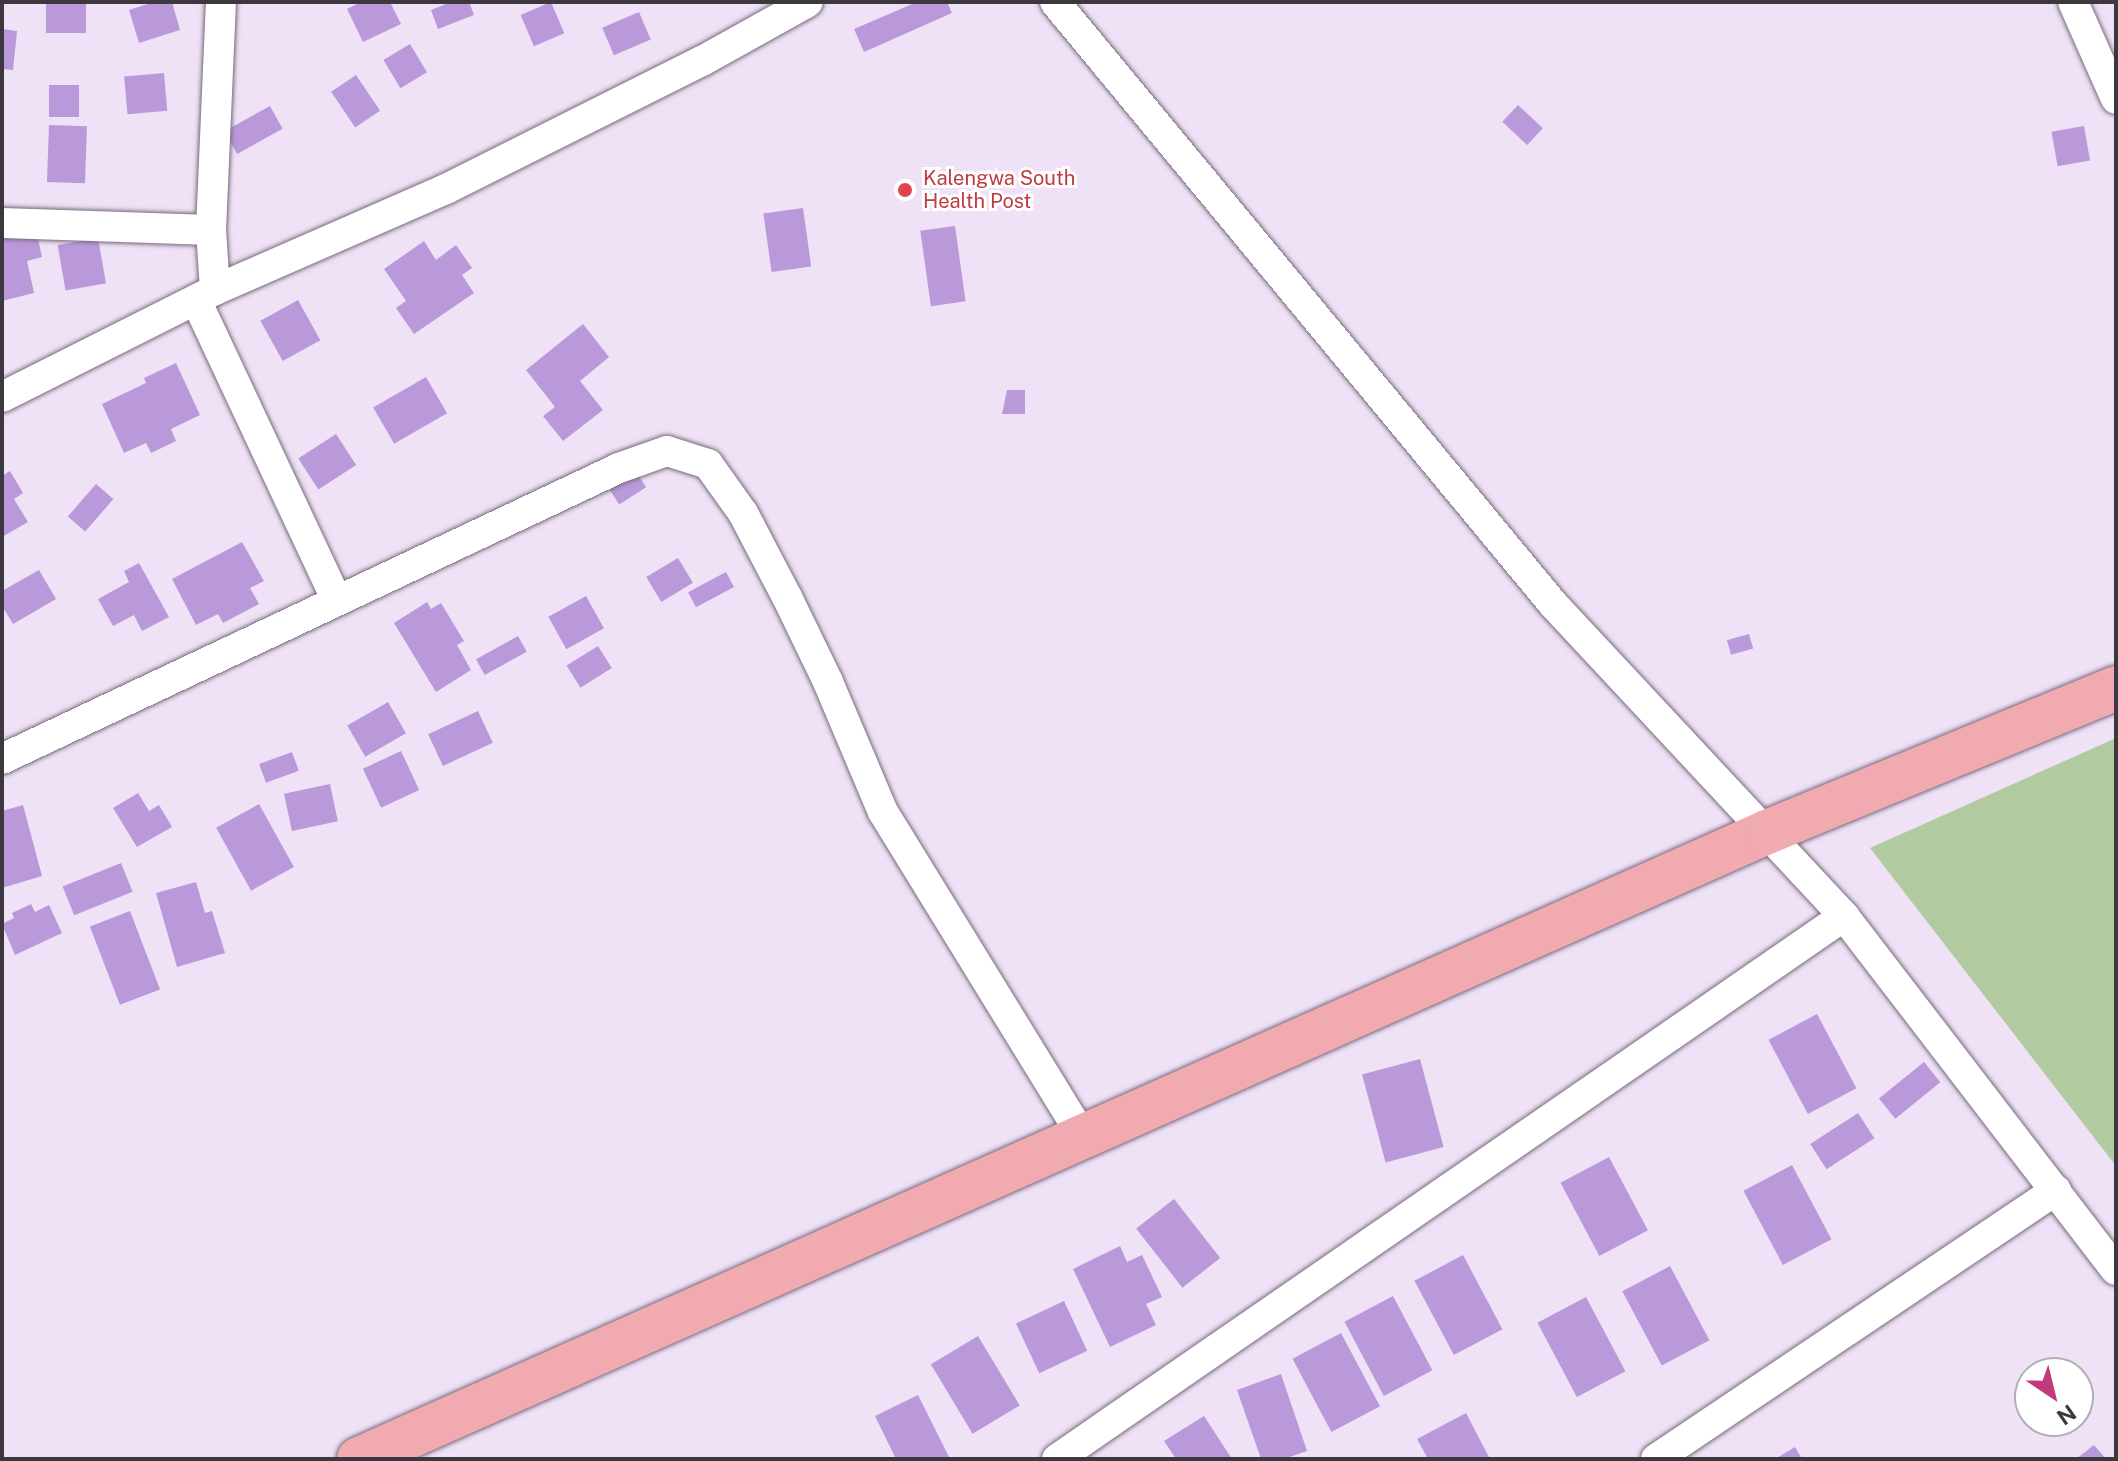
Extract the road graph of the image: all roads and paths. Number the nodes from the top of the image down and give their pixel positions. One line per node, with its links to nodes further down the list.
1 (221, 2): 7 (street)
2 (808, 2): 8 (street)
3 (1055, 2): 13 (street)
4 (2073, 2): 5 (street)
5 (2116, 99)
6 (2, 223): 7 (street)
7 (211, 230): 8 (street)
8 (205, 295): 9 (street); 10 (street)
9 (2, 397)
10 (337, 601): 12 (street); 15 (street)
11 (2116, 688): 13 (main road)
12 (2, 759)
13 (1767, 832): 14 (street); 15 (main road)
14 (1844, 916): 16 (street); 19 (street)
15 (1082, 1136): 18 (main road)
16 (2056, 1190): 17 (street); 20 (street)
17 (2116, 1270)
18 (359, 1459)
19 (1057, 1459)
20 (1656, 1459)

